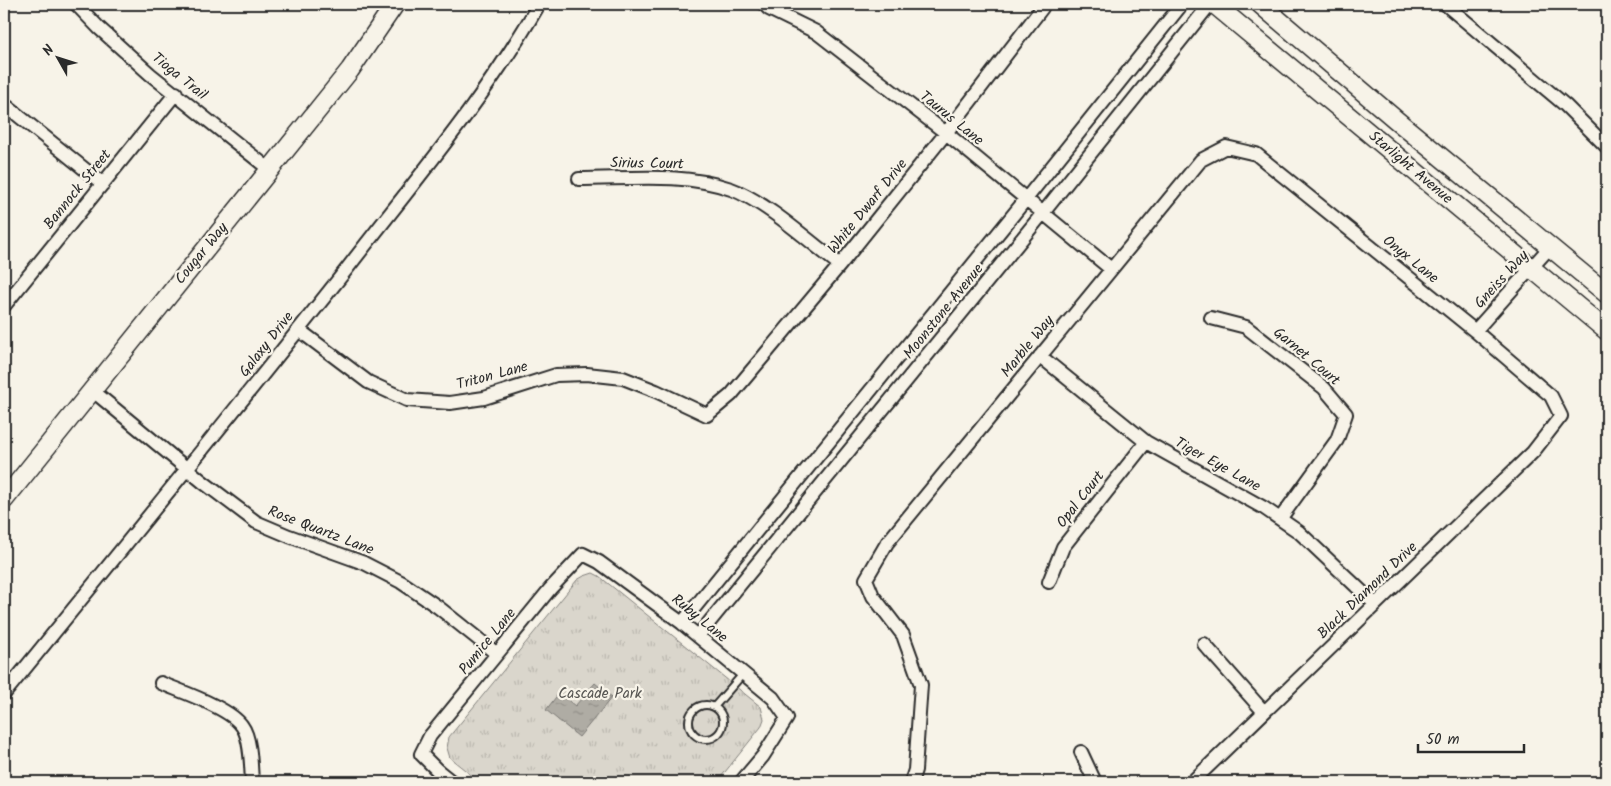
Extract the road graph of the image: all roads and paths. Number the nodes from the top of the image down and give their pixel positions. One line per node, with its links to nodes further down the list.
1 (76, 4): 11 (street, Tioga Trail)
2 (395, 4): 16 (street, Cougar Way)
3 (539, 4): 28 (street, Galaxy Drive)
4 (764, 4): 13 (street, Taurus Lane)
5 (1182, 4): 19 (street, Moonstone Avenue)
6 (1210, 4): 20 (street, Moonstone Avenue)
7 (1214, 4): 23 (street, Starlight Avenue)
8 (1260, 4): 21 (street, Starlight Avenue)
9 (1445, 4): 14 (street)
10 (1040, 6): 13 (street, White Dwarf Drive)
11 (176, 94): 16 (street, Tioga Trail); 18 (street, Bannock Street)
12 (4, 104): 18 (street)
13 (946, 133): 19 (street, Taurus Lane); 22 (street, White Dwarf Drive)
14 (1607, 146)
15 (1226, 147): 24 (street, Marble Way); 30 (street, Onyx Lane)
16 (269, 169): 32 (street, Cougar Way)
17 (579, 179): 22 (street, Sirius Court)
18 (103, 184): 26 (street, Bannock Street)
19 (1026, 199): 20 (street, Taurus Lane); 42 (street, Moonstone Avenue)
20 (1043, 213): 24 (street, Taurus Lane); 43 (street, Moonstone Avenue)
21 (1550, 247): 23 (street, Gneiss Way); 25 (street, Starlight Avenue)
22 (840, 265): 33 (street, White Dwarf Drive)
23 (1532, 268): 29 (street, Starlight Avenue); 30 (street, Gneiss Way)
24 (1112, 269): 31 (street, Marble Way)
25 (1607, 294)
26 (4, 306)
27 (1211, 318): 38 (street, Garnet Court)
28 (299, 330): 33 (street, Triton Lane); 36 (street, Galaxy Drive)
29 (1607, 331)
30 (1475, 332): 34 (street, Onyx Lane)
31 (1040, 356): 35 (street, Tiger Eye Lane); 55 (street, Marble Way)
32 (92, 390): 36 (street, Rose Quartz Lane); 37 (street, Cougar Way)
33 (707, 415)
34 (1561, 416): 41 (street, Black Diamond Drive)
35 (1146, 442): 38 (street, Tiger Eye Lane); 40 (street, Opal Court)
36 (188, 469): 45 (street, Rose Quartz Lane); 48 (street, Galaxy Drive)
37 (4, 500)
38 (1280, 519): 41 (street, Tiger Eye Lane)
39 (583, 554): 42 (street, Ruby Lane); 45 (street, Pumice Lane)
40 (1049, 582)
41 (1375, 604): 50 (street, Black Diamond Drive)
42 (682, 623): 43 (street, Ruby Lane)
43 (698, 636): 46 (street, Ruby Lane)
44 (1204, 644): 50 (street)
45 (497, 654): 53 (street, Pumice Lane)
46 (743, 674): 49 (lane); 54 (street, Ruby Lane)
47 (161, 683): 52 (street)
48 (4, 694)
49 (714, 707): 49 (lane)
50 (1264, 712): 57 (street, Black Diamond Drive)
51 (1081, 752): 56 (street)
52 (252, 782)
53 (452, 782)
54 (741, 782)
55 (911, 782)
56 (1095, 782)
57 (1192, 782)

